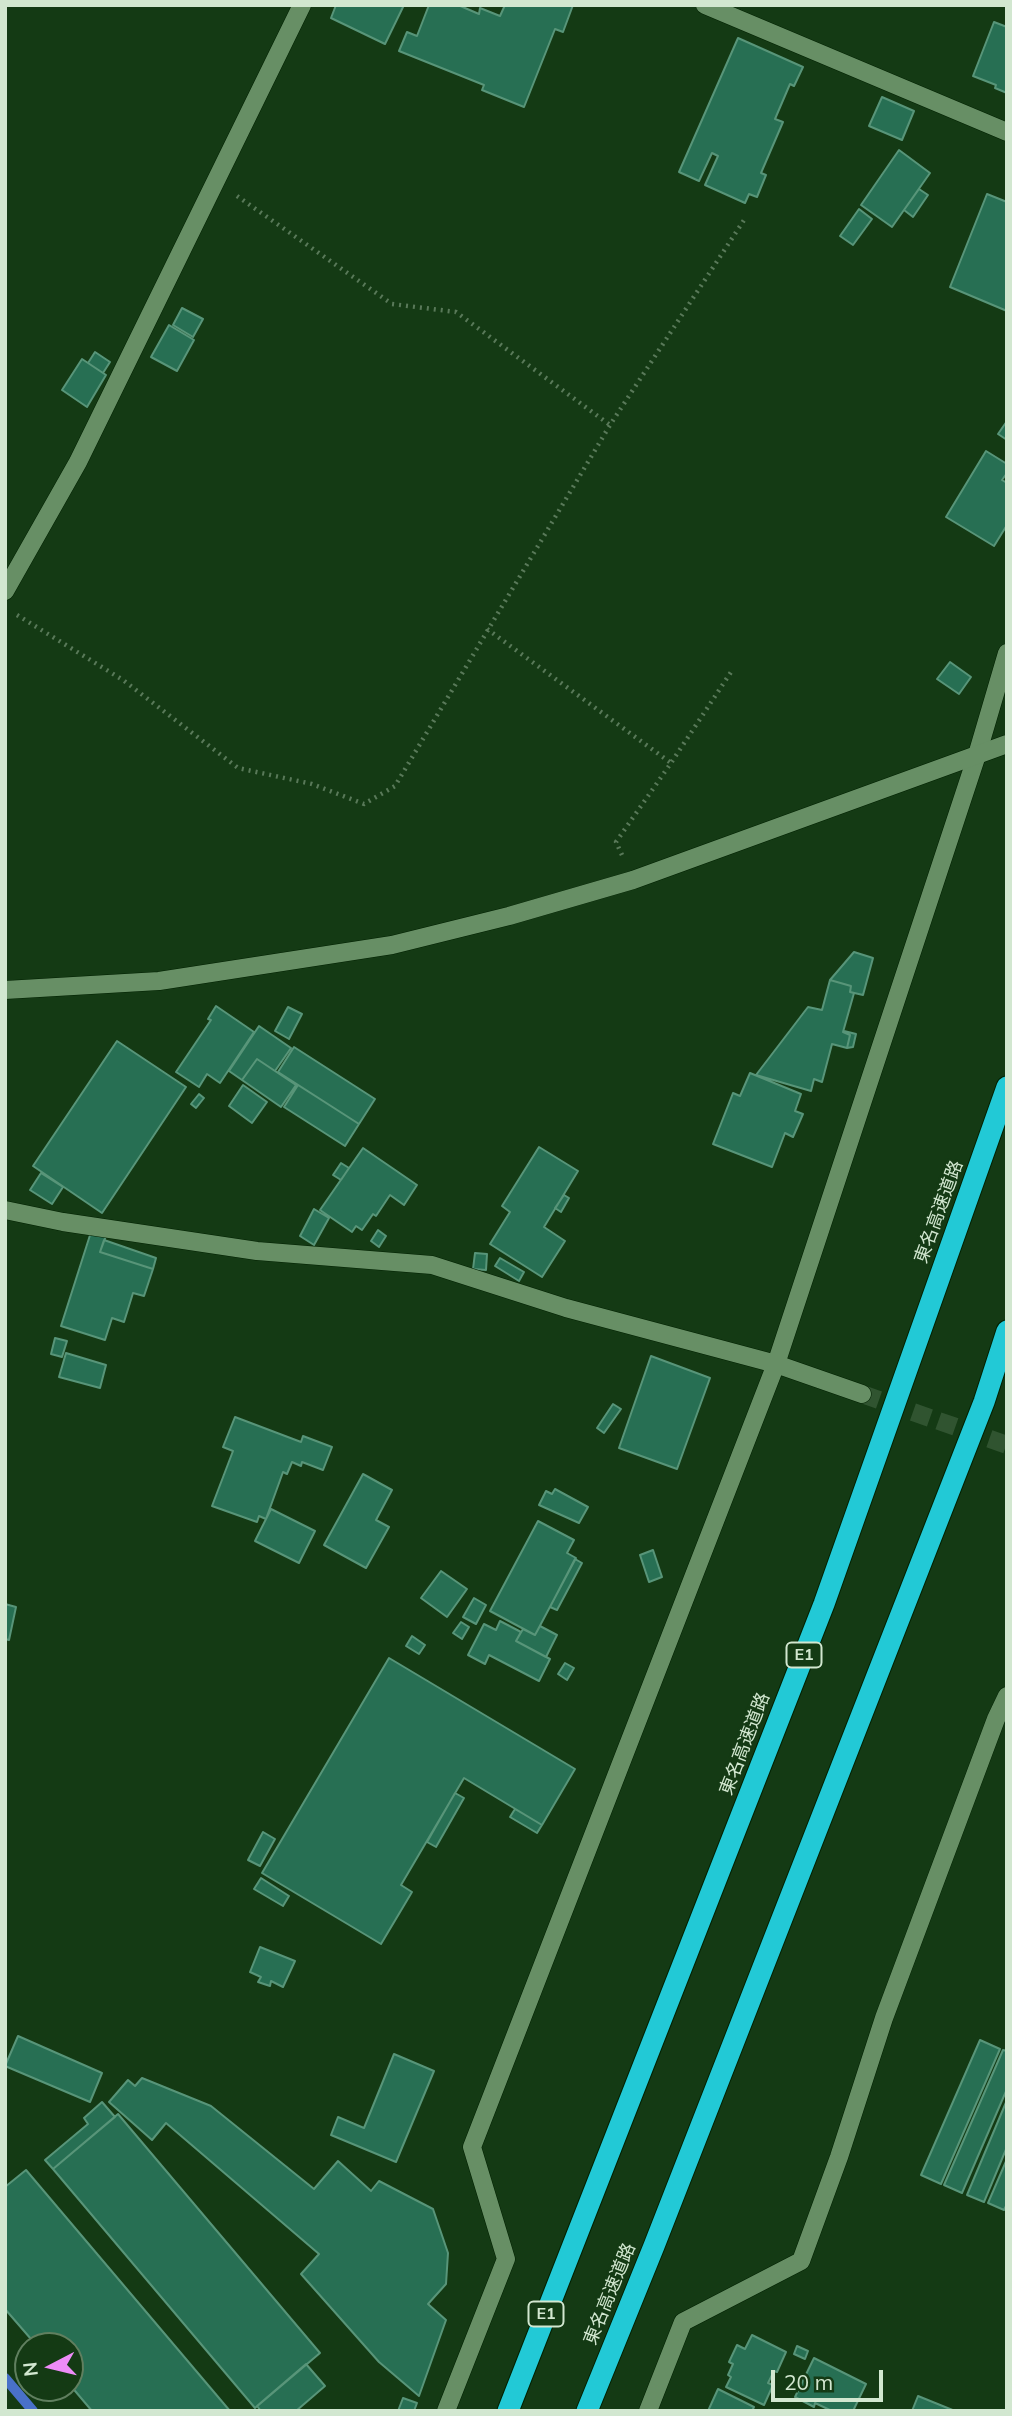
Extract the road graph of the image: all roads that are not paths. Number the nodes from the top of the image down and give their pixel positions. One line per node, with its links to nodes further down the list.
1 (302, 5): 4 (street)
2 (705, 5): 3 (street)
3 (1007, 132)
4 (5, 591)
5 (1007, 653): 7 (street)
6 (1007, 744): 7 (street)
7 (977, 755): 8 (street); 12 (street)
8 (5, 990)
9 (1007, 1087): 16 (highway, 東名高速道路 / E1)
10 (5, 1210): 12 (street)
11 (1007, 1331): 17 (highway, 東名高速道路)
12 (776, 1364): 13 (street); 15 (street)
13 (862, 1394)
14 (1007, 1696): 18 (street)
15 (446, 2411)
16 (508, 2411)
17 (587, 2411)
18 (648, 2411)

